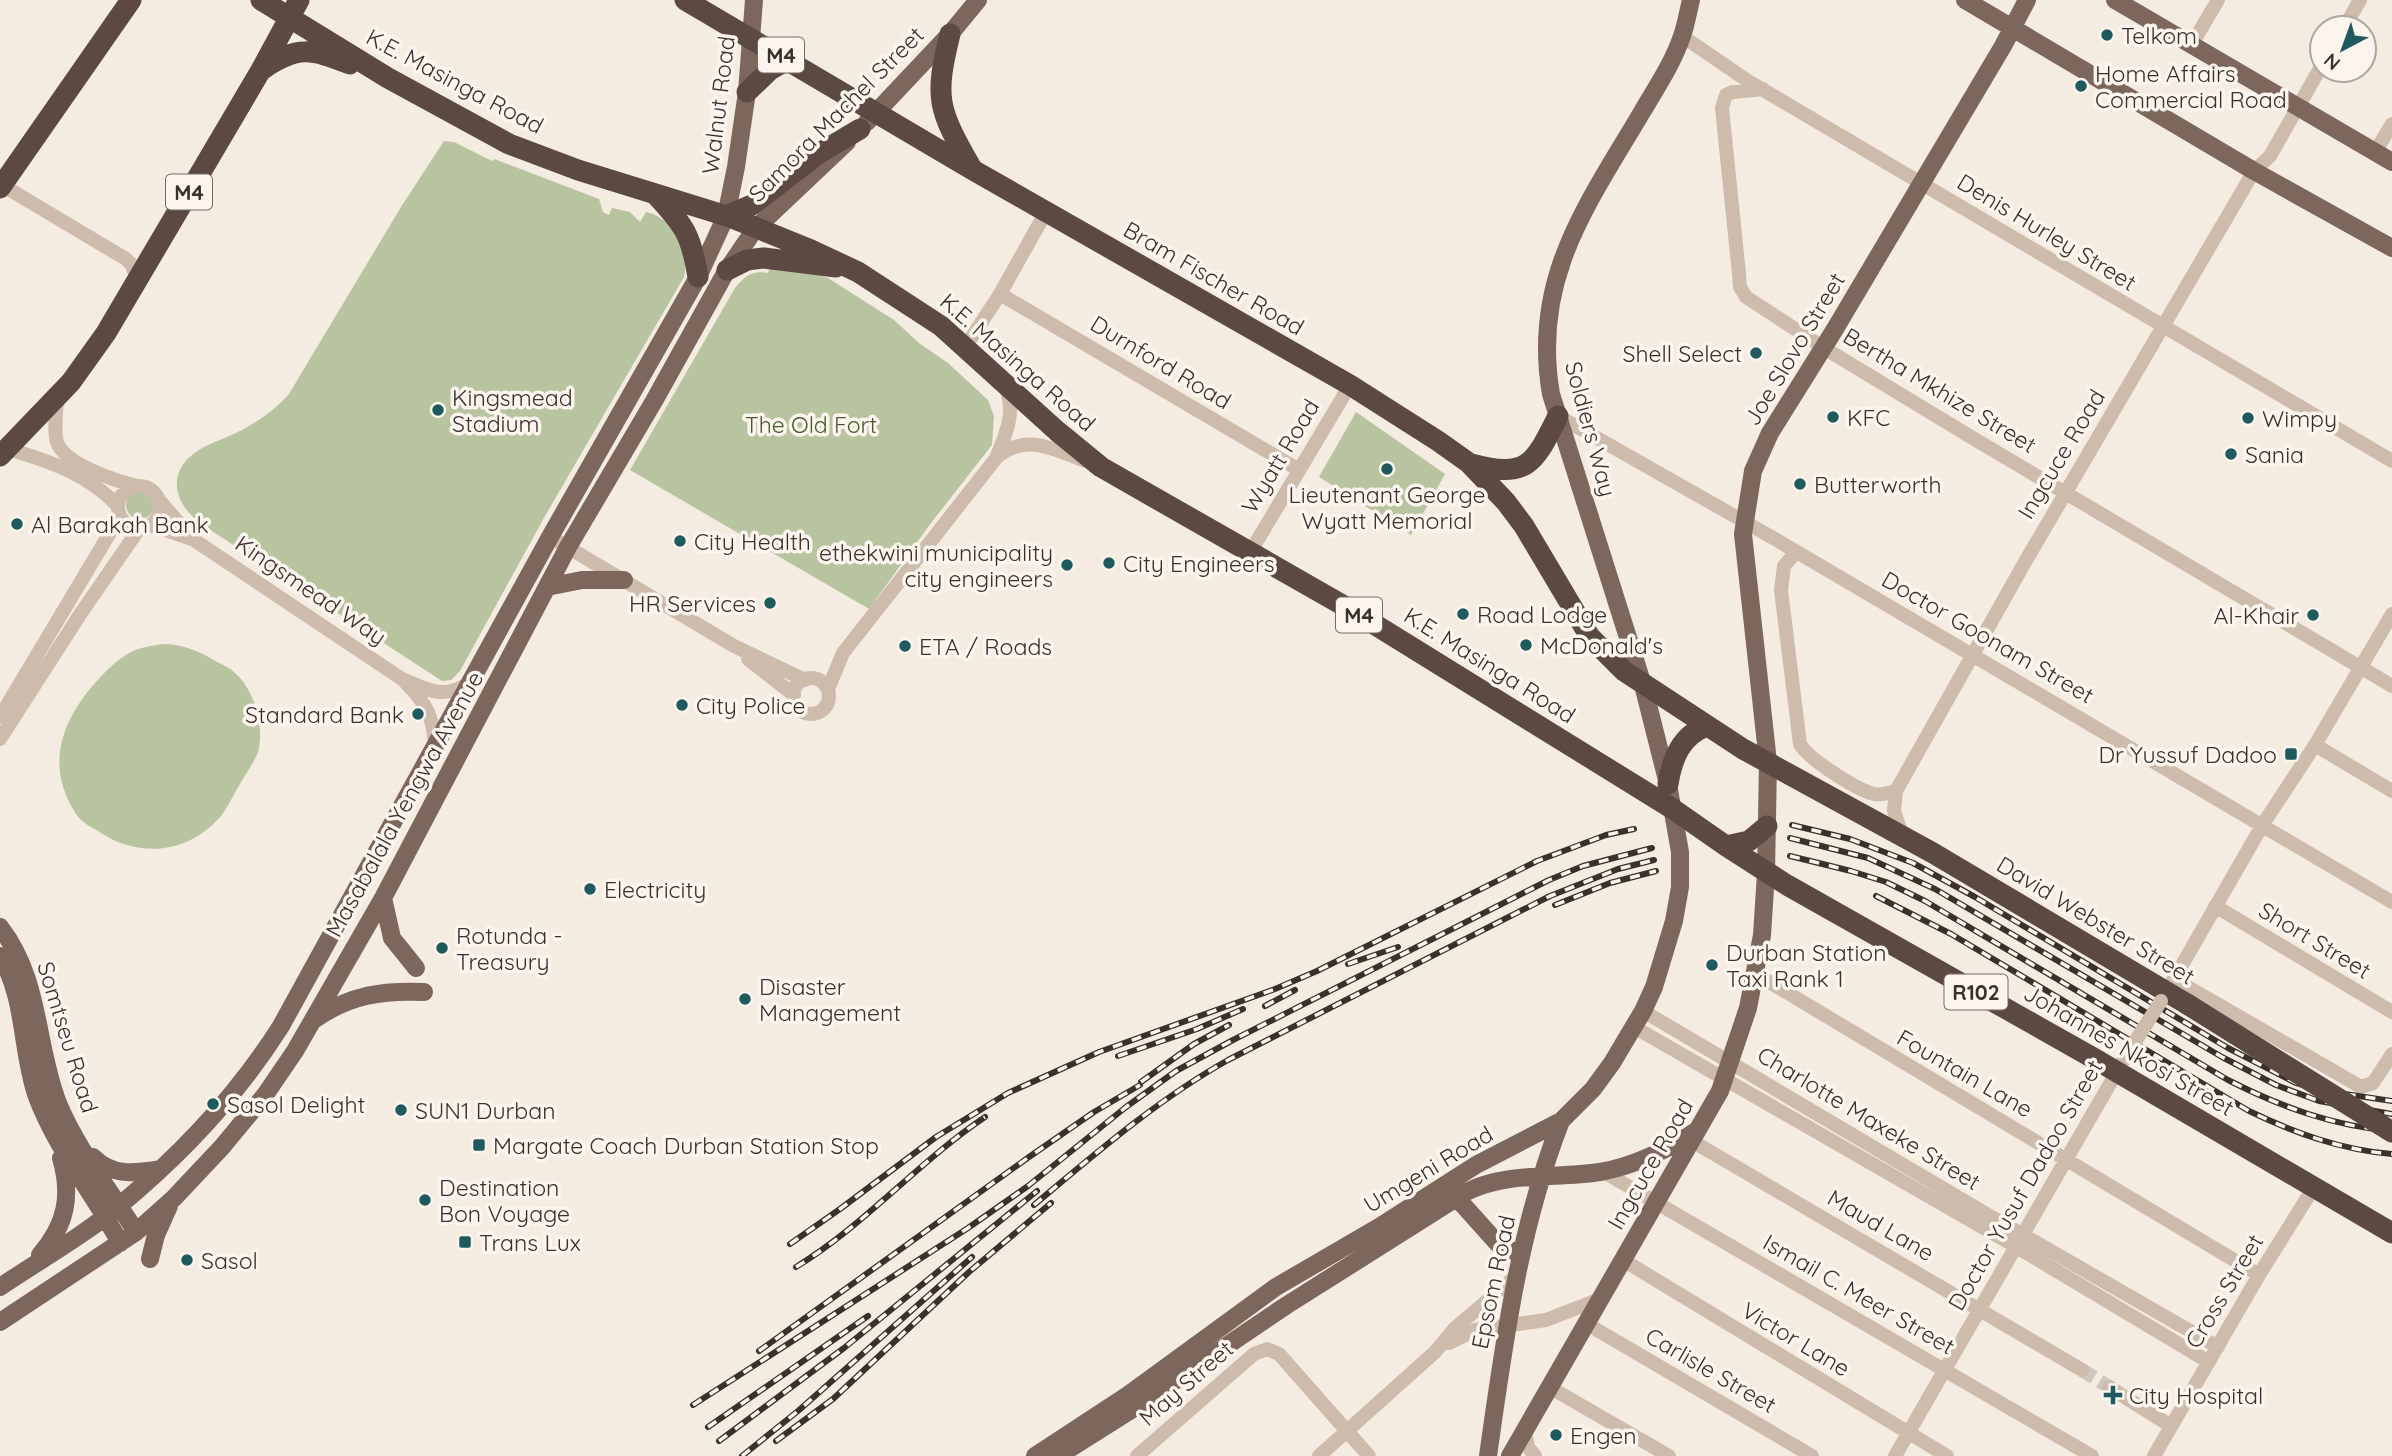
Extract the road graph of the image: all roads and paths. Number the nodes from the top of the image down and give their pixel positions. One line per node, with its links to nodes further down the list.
1 (131, 0): 32 (highway)
2 (261, 0): 11 (highway, K.E. Masinga Road / M4)
3 (685, 0): 15 (highway, Bram Fischer Road / M4)
4 (754, 0): 15 (main road, Walnut Road)
5 (978, 0): 13 (main road, Samora Machel Street)
6 (1691, 0): 14 (main road, Soldiers Way)
7 (1965, 0): 12 (main road)
8 (2027, 0): 12 (main road, Joe Slovo Street)
9 (2115, 0): 16 (main road)
10 (2218, 0): 16 (street)
11 (294, 8): 18 (highway, M4); 19 (highway, K.E. Masinga Road / M4)
12 (2012, 27): 30 (main road); 31 (main road, Joe Slovo Street)
13 (950, 34): 24 (main road, Samora Machel Street); 29 (highway)
14 (1682, 36): 21 (street, Denis Hurley Street); 49 (main road, Soldiers Way)
15 (751, 38): 17 (highway, Bram Fischer Road / M4); 22 (main road, Walnut Road)
16 (2192, 44): 23 (main road)
17 (789, 60): 22 (highway); 24 (highway, Bram Fischer Road / M4)
18 (261, 70): 19 (highway); 41 (highway, M4)
19 (388, 78): 33 (highway, K.E. Masinga Road / M4)
20 (2311, 84): 23 (street, Ingcuce Road)
21 (1763, 89): 31 (street, Denis Hurley Street); 45 (street, Bertha Mkhize Street)
22 (747, 92): 35 (main road, Walnut Road)
23 (2298, 106): 27 (main road); 30 (street, Ingcuce Road)
24 (875, 113): 26 (main road, Samora Machel Street); 29 (highway, Bram Fischer Road / M4)
25 (2392, 124): 27 (street)
26 (860, 129): 35 (highway); 36 (main road, Samora Machel Street)
27 (2375, 152): 28 (main road)
28 (2392, 162)
29 (973, 170): 34 (highway, Bram Fischer Road / M4)
30 (2254, 171): 37 (main road); 43 (street, Ingcuce Road)
31 (1921, 183): 43 (street, Denis Hurley Street); 45 (main road, Joe Slovo Street)
32 (1, 186): 41 (street)
33 (656, 195): 35 (highway, K.E. Masinga Road / M4); 40 (highway)
34 (1046, 211): 42 (street); 47 (highway, Bram Fischer Road / M4)
35 (726, 216): 36 (highway, K.E. Masinga Road / M4); 40 (main road, Masabalala Yengwa Avenue)
36 (755, 229): 38 (highway, K.E. Masinga Road / M4); 39 (main road, Masabalala Yengwa Avenue)
37 (2392, 248)
38 (852, 269): 39 (highway); 44 (highway, K.E. Masinga Road / M4)
39 (727, 270): 64 (main road, Masabalala Yengwa Avenue)
40 (698, 277): 62 (main road, Masabalala Yengwa Avenue)
41 (138, 280): 48 (highway, M4)
42 (1000, 294): 44 (street); 55 (street, Durnford Road)
43 (2163, 327): 52 (street, Denis Hurley Street); 57 (street, Ingcuce Road)
44 (966, 346): 46 (highway, K.E. Masinga Road / M4)
45 (1824, 348): 57 (street, Bertha Mkhize Street); 60 (main road, Joe Slovo Street)
46 (1003, 380): 51 (street); 54 (highway, K.E. Masinga Road / M4)
47 (1350, 385): 53 (highway, Bram Fischer Road / M4); 55 (street, Wyatt Road)
48 (57, 398): 50 (highway, M4); 56 (street)
49 (1559, 416): 53 (highway); 60 (street, Doctor Goonam Street); 77 (main road, Soldiers Way)
50 (4, 452): 59 (street)
51 (997, 457): 54 (street); 71 (street)
52 (2392, 461)
53 (1469, 463): 77 (highway, Bram Fischer Road / M4)
54 (1101, 467): 65 (highway, K.E. Masinga Road / M4)
55 (1299, 470): 65 (street, Wyatt Road)
56 (137, 486): 58 (street); 59 (street)
57 (2067, 493): 72 (street, Ingcuce Road); 73 (street, Bertha Mkhize Street)
58 (159, 500): 61 (street); 63 (street, Kingsmead Way)
59 (119, 511): 61 (street); 81 (street)
60 (1744, 521): 66 (street, Doctor Goonam Street); 86 (main road, Joe Slovo Street)
61 (145, 527): 63 (street, Kingsmead Way); 83 (street)
62 (550, 537): 64 (street); 76 (main road, Masabalala Yengwa Avenue)
63 (194, 540): 74 (street, Kingsmead Way)
64 (568, 547): 67 (street); 68 (main road, Masabalala Yengwa Avenue)
65 (1251, 551): 90 (highway, K.E. Masinga Road / M4)
66 (1796, 552): 72 (street, Doctor Goonam Street); 88 (street)
67 (624, 580): 68 (main road); 70 (street)
68 (547, 587): 96 (main road, Masabalala Yengwa Avenue)
69 (2392, 614): 73 (street, Doctor Yusuf Dadoo Street)
70 (734, 646): 75 (street); 80 (street)
71 (843, 653): 75 (street); 79 (street)
72 (1973, 655): 88 (street, Ingcuce Road); 91 (street, Doctor Goonam Street)
73 (2361, 667): 78 (street, Bertha Mkhize Street); 84 (street, Doctor Yusuf Dadoo Street)
74 (402, 679): 76 (street, Kingsmead Way); 85 (street, Kingsmead Way)
75 (809, 679): 79 (street); 80 (street)
76 (470, 683): 85 (main road, Masabalala Yengwa Avenue)
77 (1643, 685): 82 (highway, Bram Fischer Road); 87 (main road, Soldiers Way)
78 (2392, 686)
79 (828, 689): 80 (street)
80 (794, 695)
81 (0, 717)
82 (1707, 726): 86 (highway); 87 (highway)
83 (0, 739)
84 (2315, 744): 89 (street); 91 (street, Doctor Yusuf Dadoo Street)
85 (435, 746): 116 (main road, Masabalala Yengwa Avenue)
86 (1768, 762): 92 (main road); 93 (highway, David Webster Street)
87 (1668, 784): 90 (main road, Soldiers Way)
88 (1896, 791): 93 (street)
89 (2392, 791)
90 (1673, 809): 94 (highway, R102); 106 (main road, Umgeni Road)
91 (2263, 824): 97 (street, Doctor Goonam Street); 98 (street, Doctor Yusuf Dadoo Street)
92 (1767, 826): 94 (highway); 95 (main road, Ingcuce Road)
93 (1902, 835): 103 (highway, David Webster Street)
94 (1726, 846): 95 (highway, R102)
95 (1766, 873): 102 (main road, Ingcuce Road); 109 (highway, Johannes Nkosi Street / R102)
96 (383, 898): 101 (main road); 107 (main road, Masabalala Yengwa Avenue)
97 (2392, 902)
98 (2215, 906): 103 (street, Doctor Yusuf Dadoo Street); 105 (street, Short Street)
99 (0, 927): 112 (main road, Somtseu Road)
100 (0, 956): 112 (main road, Somtseu Road)
101 (416, 968)
102 (1756, 974): 110 (main road, Ingcuce Road); 115 (street, Fountain Lane)
103 (2167, 990): 108 (street); 109 (street, Doctor Yusuf Dadoo Street, bridge); 113 (highway, David Webster Street, bridge)
104 (424, 992): 107 (main road)
105 (2392, 1012)
106 (1638, 1019): 110 (street, Charlotte Maxeke Street); 111 (main road, Umgeni Road)
107 (312, 1021): 121 (main road, Masabalala Yengwa Avenue)
108 (2392, 1054)
109 (2121, 1064): 115 (street, Doctor Yusuf Dadoo Street); 119 (highway, Johannes Nkosi Street / R102)
110 (1728, 1070): 114 (main road, Ingcuce Road); 126 (street, Charlotte Maxeke Street)
111 (1562, 1121): 118 (main road, Epsom Road); 135 (main road, Umgeni Road)
112 (61, 1131): 116 (main road); 123 (main road, Somtseu Road); 131 (main road)
113 (2392, 1132)
114 (1695, 1135): 117 (main road, Umgeni Road); 122 (main road, Ingcuce Road); 139 (street, Maud Lane)
115 (2067, 1158): 126 (street, Doctor Yusuf Dadoo Street); 132 (street, Fountain Lane)
116 (161, 1169): 123 (main road, Masabalala Yengwa Avenue)
117 (1602, 1171): 118 (main road, Umgeni Road); 122 (street, Ismail C. Meer Street)
118 (1542, 1176): 120 (main road, Umgeni Road); 128 (main road, Epsom Road)
119 (2314, 1187): 125 (highway, Johannes Nkosi Street / R102); 132 (street, Cross Street)
120 (1456, 1198): 128 (main road); 138 (main road, Umgeni Road)
121 (172, 1200): 124 (main road, Masabalala Yengwa Avenue); 129 (main road)
122 (1655, 1202): 130 (main road, Ingcuce Road); 146 (street, Ismail C. Meer Street)
123 (112, 1211): 124 (main road, Somtseu Road); 127 (main road, Somtseu Road); 131 (main road, Masabalala Yengwa Avenue)
124 (136, 1231): 127 (main road, Masabalala Yengwa Avenue)
125 (2392, 1233)
126 (2018, 1240): 136 (street, Charlotte Maxeke Street); 139 (street, Doctor Yusuf Dadoo Street)
127 (120, 1243): 140 (main road, Masabalala Yengwa Avenue)
128 (1520, 1252): 133 (main road, Epsom Road)
129 (150, 1259)
130 (1623, 1260): 137 (main road, Ingcuce Road); 154 (street, Victor Lane)
131 (32, 1266): 134 (main road, Masabalala Yengwa Avenue)
132 (2259, 1275): 143 (street, Cross Street)
133 (1515, 1277): 142 (main road, Epsom Road); 144 (street)
134 (0, 1287)
135 (1276, 1287): 138 (main road); 150 (main road, Umgeni Road)
136 (2118, 1298): 143 (street, Charlotte Maxeke Street); 145 (street, Charlotte Maxeke Street)
137 (1600, 1299): 141 (main road, Ingcuce Road); 142 (street)
138 (1287, 1305): 150 (main road, Umgeni Road)
139 (1978, 1308): 146 (street, Doctor Yusuf Dadoo Street); 147 (street, Maud Lane)
140 (0, 1322)
141 (1587, 1324): 149 (main road, Ingcuce Road); 164 (street, Carlisle Street)
142 (1506, 1325): 144 (street); 160 (main road, Epsom Road)
143 (2218, 1347): 145 (street, Cross Street)
144 (1435, 1352): 152 (street)
145 (2208, 1362): 151 (street, Cross Street)
146 (1944, 1370): 154 (street, Doctor Yusuf Dadoo Street); 167 (street, Ismail C. Meer Street)
147 (2082, 1370)
148 (2109, 1387): 151 (street)
149 (1551, 1388): 153 (main road, Ingcuce Road); 163 (street)
150 (1132, 1401): 155 (main road, Umgeni Road)
151 (2171, 1426): 168 (street, Cross Street)
152 (1348, 1431): 157 (street, May Street); 158 (street); 159 (street)
153 (1525, 1431): 161 (main road, Ingcuce Road); 162 (street)
154 (1908, 1433): 165 (street, Doctor Yusuf Dadoo Street); 166 (street, Victor Lane)
155 (1064, 1447): 156 (main road, Umgeni Road)
156 (1035, 1456)
157 (1137, 1456)
158 (1319, 1456)
159 (1369, 1456)
160 (1488, 1456)
161 (1510, 1456)
162 (1535, 1456)
163 (1669, 1456)
164 (1812, 1456)
165 (1895, 1456)
166 (1947, 1456)
167 (2092, 1456)
168 (2154, 1456)

